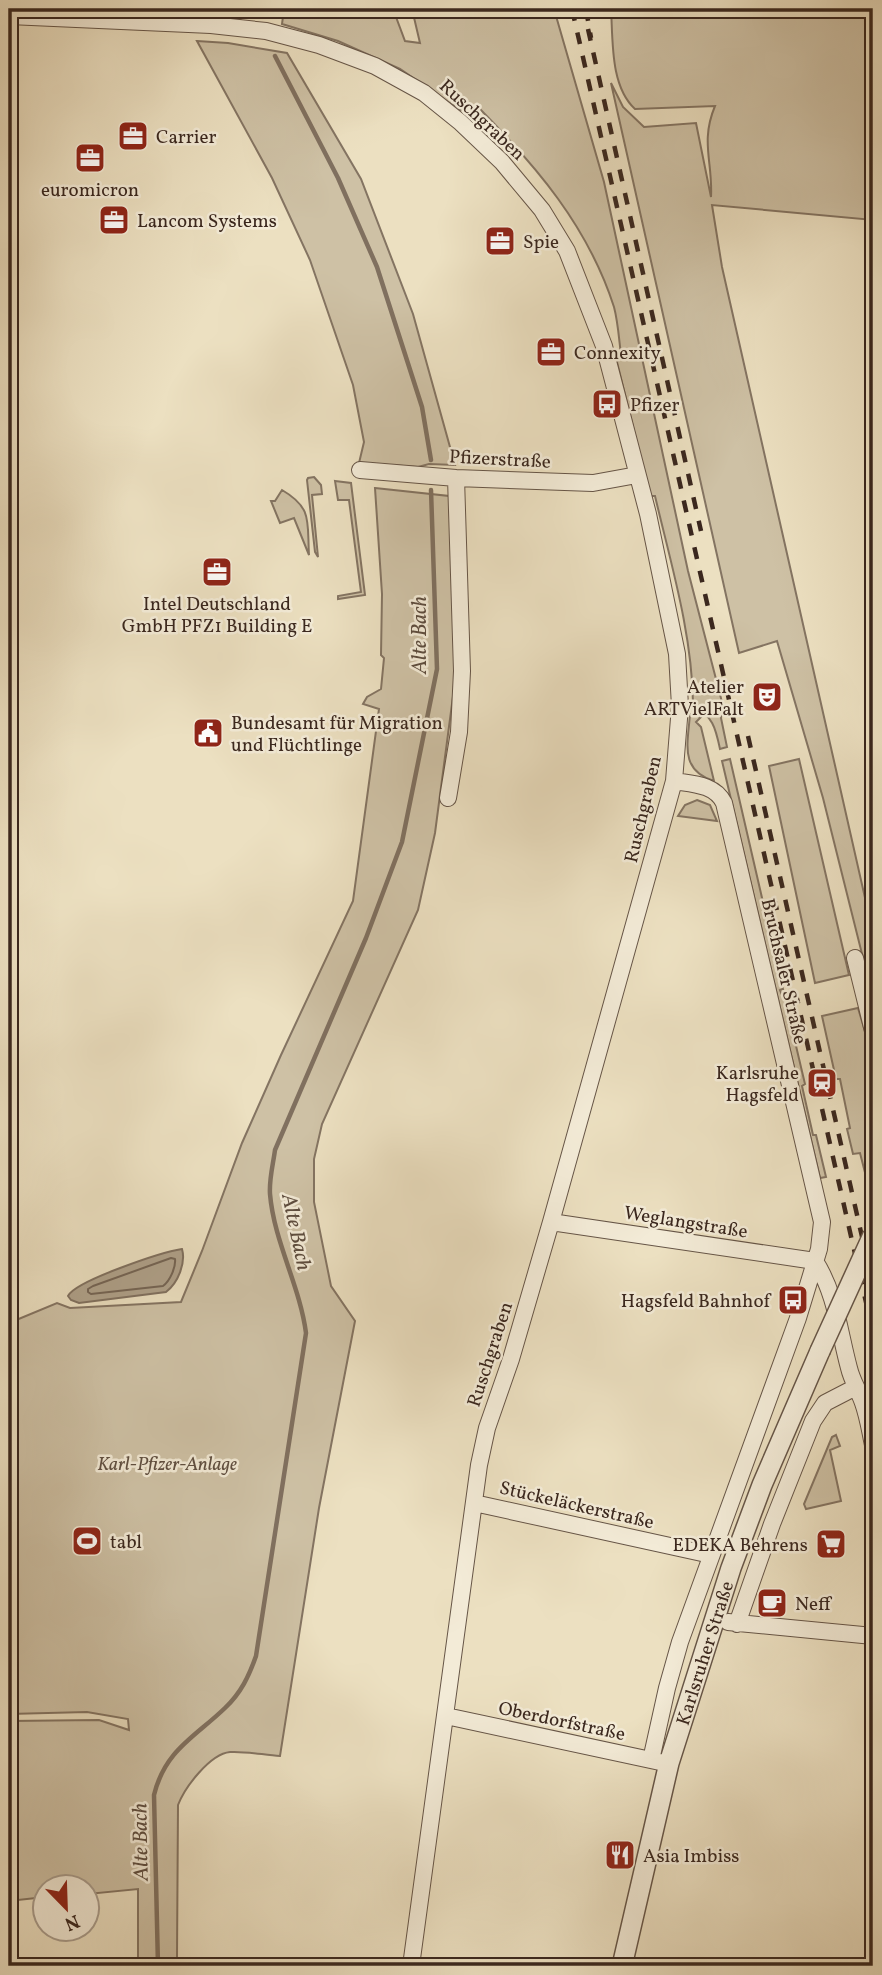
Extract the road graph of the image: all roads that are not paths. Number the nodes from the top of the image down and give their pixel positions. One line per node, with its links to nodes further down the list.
1 (9, 16): 3 (street, Ruschgraben)
2 (360, 470): 4 (street, Pfizerstraße)
3 (637, 475): 4 (street, Pfizerstraße); 5 (street, Ruschgraben)
4 (456, 478): 6 (street)
5 (674, 781): 9 (street, Ruschgraben); 11 (street, Bruchsaler Straße)
6 (448, 797)
7 (855, 958): 8 (street)
8 (873, 1031)
9 (551, 1222): 11 (street, Weglangstraße); 14 (street, Ruschgraben)
10 (873, 1235): 16 (street, Karlsruher Straße, bridge)
11 (815, 1261): 12 (street); 15 (street, Karlsruher Straße)
12 (855, 1388): 13 (street); 17 (street, Karlsruher Straße)
13 (873, 1445)
14 (474, 1503): 15 (street, Stückeläckerstraße); 19 (street, Ruschgraben)
15 (711, 1555): 20 (street, Karlsruher Straße)
16 (716, 1618): 17 (street); 20 (street, Karlsruher Straße)
17 (737, 1623): 18 (street)
18 (873, 1636)
19 (446, 1716): 20 (street, Oberdorfstraße); 21 (street, Ruschgraben)
20 (660, 1761): 22 (street, Karlsruher Straße)
21 (411, 1966)
22 (622, 1966)

